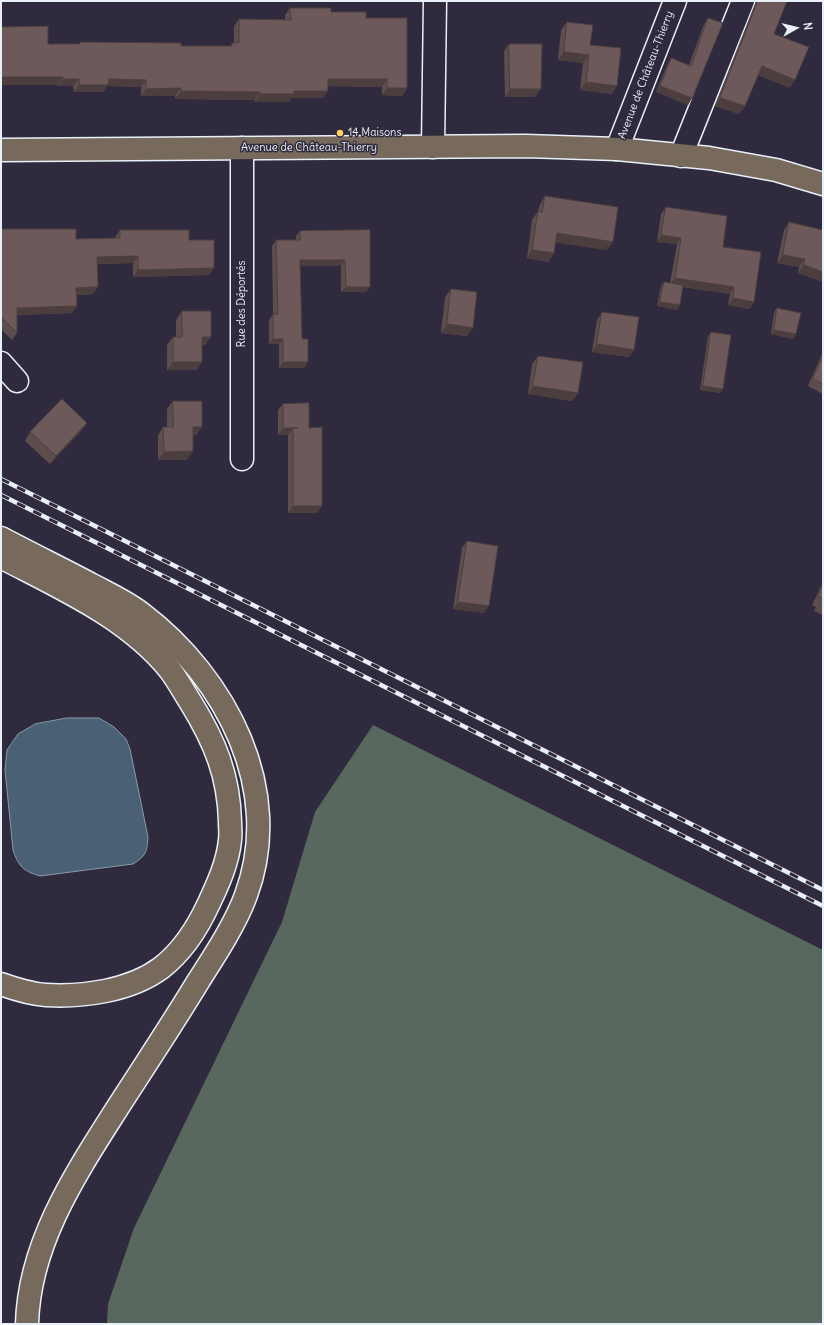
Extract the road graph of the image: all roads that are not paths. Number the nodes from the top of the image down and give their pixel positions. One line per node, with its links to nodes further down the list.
1 (435, 1): 4 (street)
2 (675, 1): 6 (street, Avenue de Château-Thierry)
3 (743, 1): 8 (street)
4 (433, 147): 5 (main road, Avenue de Château-Thierry); 6 (main road, Avenue de Château-Thierry)
5 (242, 148): 7 (main road, Avenue de Château-Thierry); 12 (street, Rue des Déportés)
6 (617, 149): 8 (main road, Avenue de Château-Thierry)
7 (1, 150)
8 (681, 156): 9 (main road, Avenue de Château-Thierry)
9 (823, 184)
10 (1, 363): 11 (street)
11 (17, 381)
12 (242, 459)
13 (1, 538): 16 (main road)
14 (1, 557): 15 (main road)
15 (1, 984)
16 (27, 1324)

